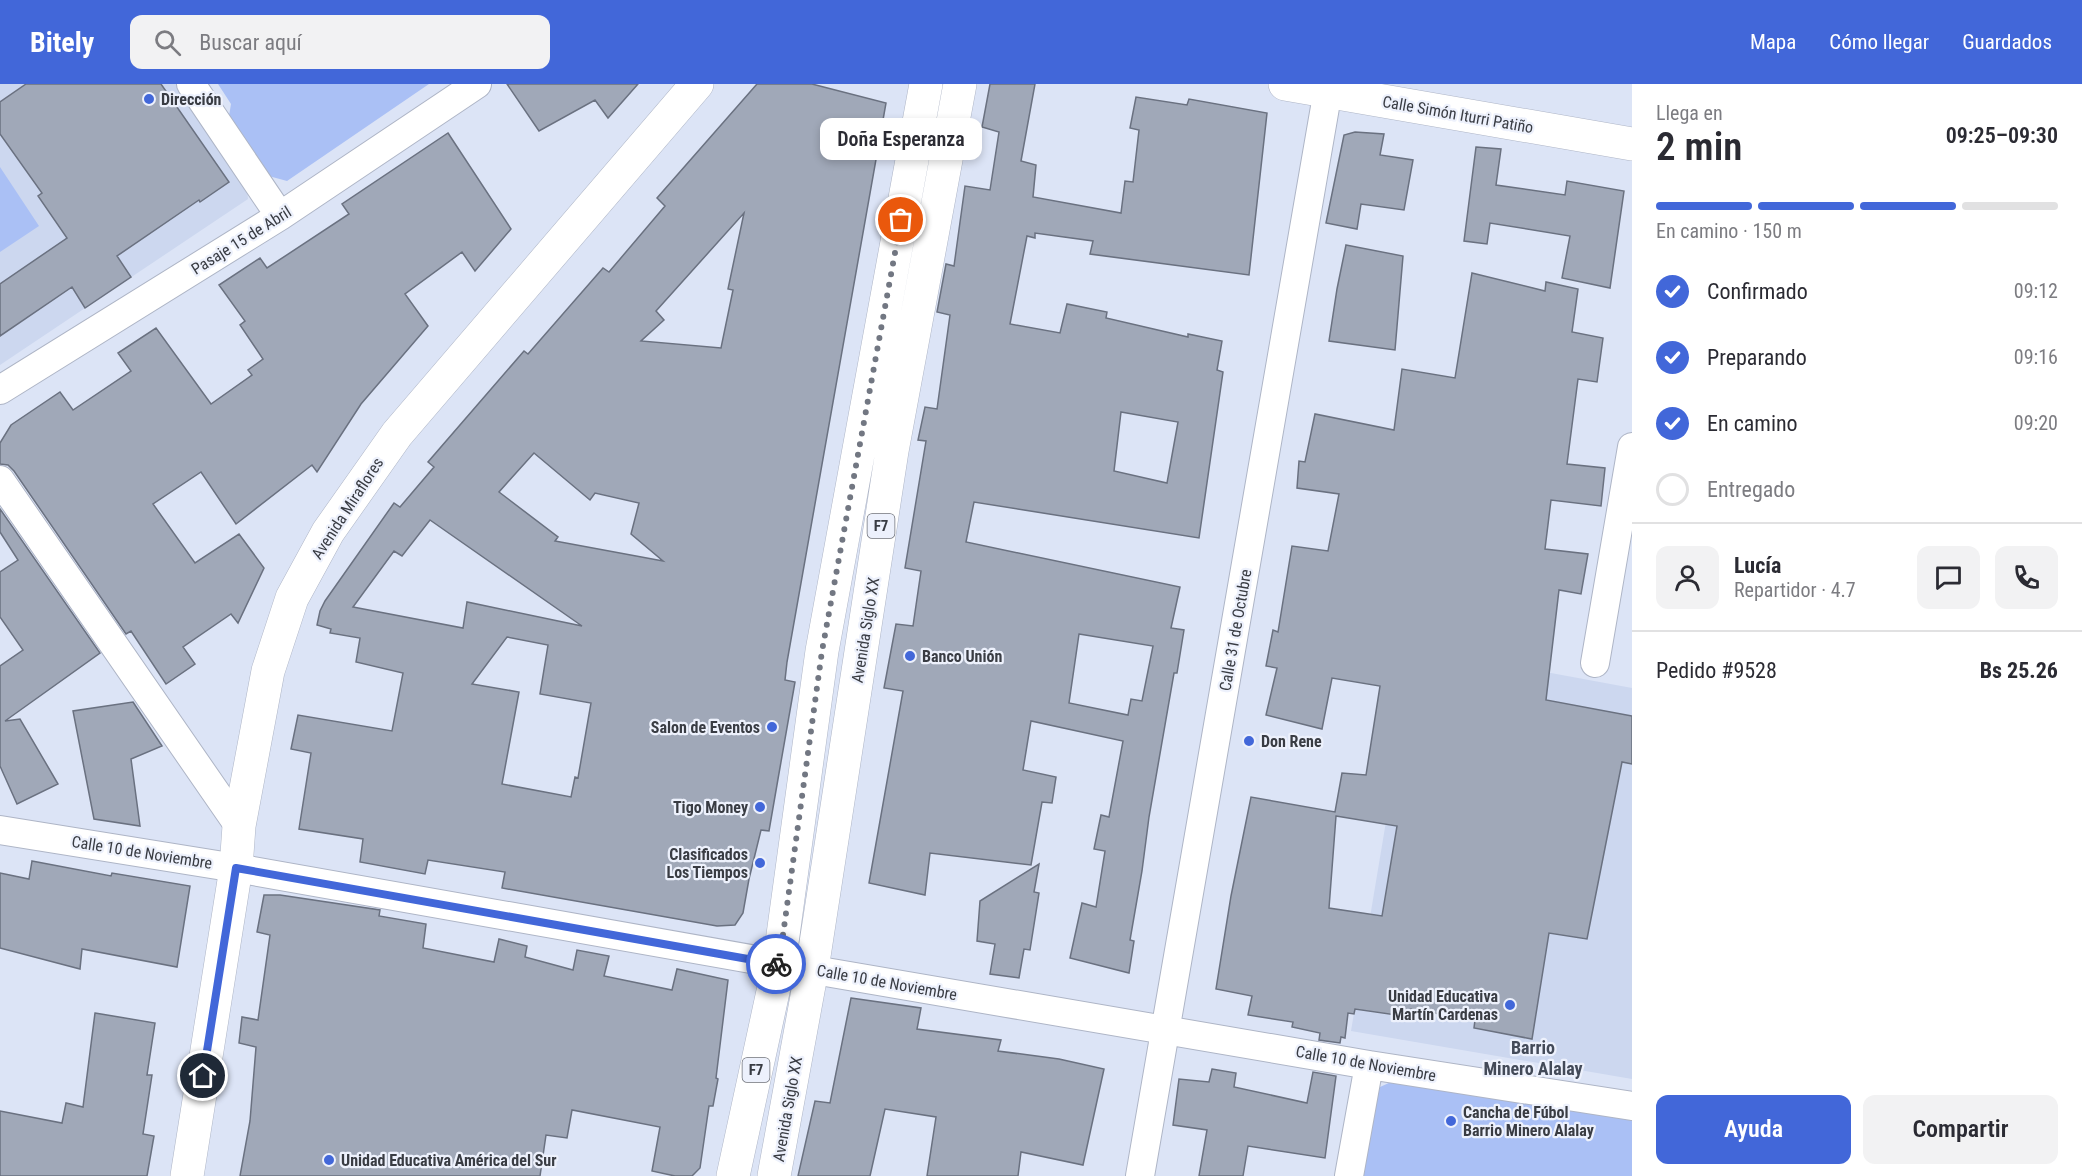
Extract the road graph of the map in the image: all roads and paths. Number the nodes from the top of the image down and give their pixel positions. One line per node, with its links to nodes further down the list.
1 (191, 84): 9 (street)
2 (477, 84): 9 (street, Pasaje 15 de Abril)
3 (697, 84): 14 (main road, Avenida Miraflores)
4 (926, 84): 17 (main road, F7)
5 (960, 84): 18 (main road, Avenida Siglo XX / F7)
6 (1285, 84): 7 (main road, Calle Simón Iturri Patiño)
7 (1328, 88): 8 (main road, Calle Simón Iturri Patiño); 19 (street, Calle 31 de Octubre)
8 (1632, 144)
9 (280, 216): 10 (street, Pasaje 15 de Abril)
10 (0, 390)
11 (1632, 447): 13 (street)
12 (0, 480): 14 (street)
13 (1595, 663)
14 (239, 826): 16 (main road, Avenida Miraflores)
15 (0, 830): 16 (street, Calle 10 de Noviembre)
16 (236, 868): 17 (street, Calle 10 de Noviembre); 22 (main road, Avenida Miraflores)
17 (779, 964): 18 (street, Calle 10 de Noviembre); 23 (main road, F7)
18 (812, 969): 19 (street, Calle 10 de Noviembre); 24 (main road, Avenida Siglo XX / F7)
19 (1166, 1029): 20 (street, Calle 10 de Noviembre); 25 (street, Calle 31 de Octubre)
20 (1369, 1065): 21 (street, Calle 10 de Noviembre); 26 (street)
21 (1632, 1106)
22 (187, 1176)
23 (733, 1176)
24 (774, 1176)
25 (1140, 1176)
26 (1349, 1176)

